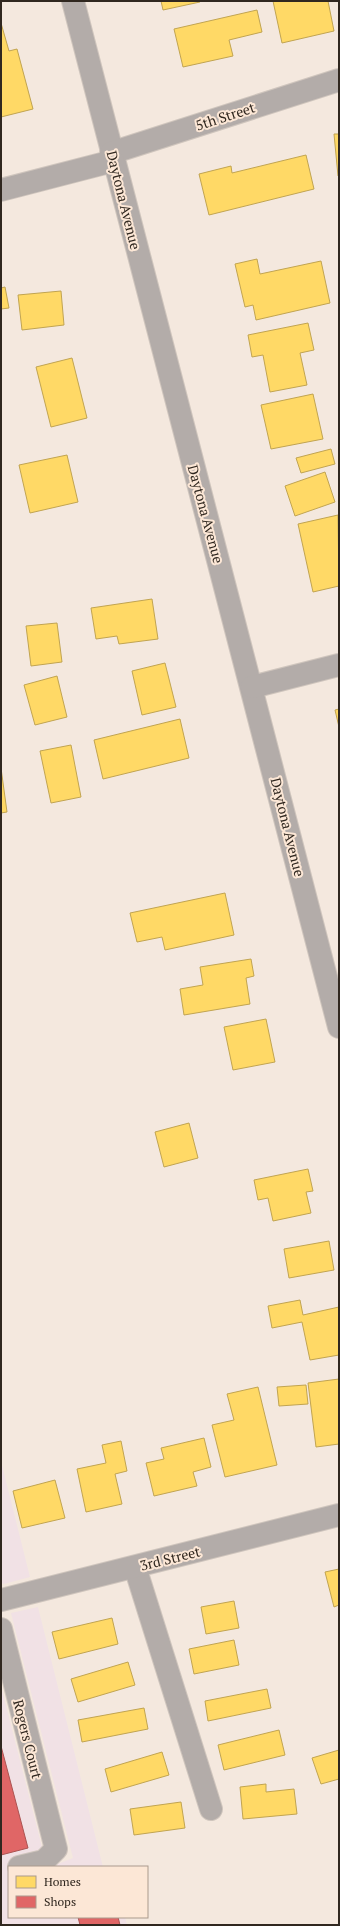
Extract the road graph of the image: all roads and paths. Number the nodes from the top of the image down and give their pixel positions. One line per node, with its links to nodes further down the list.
1 (73, 1): 3 (street, Daytona Avenue)
2 (339, 80): 3 (street, 5th Street)
3 (112, 157): 4 (street, 5th Street); 6 (street, Daytona Avenue)
4 (1, 190)
5 (339, 665): 6 (street)
6 (252, 686): 7 (street, Daytona Avenue)
7 (339, 1026)
8 (339, 1515): 9 (street, 3rd Street)
9 (135, 1566): 10 (street, 3rd Street); 13 (street)
10 (1, 1600)
11 (1, 1629): 12 (street, Rogers Court)
12 (6, 1675): 14 (street, Rogers Court)
13 (211, 1809)
14 (23, 1866)

